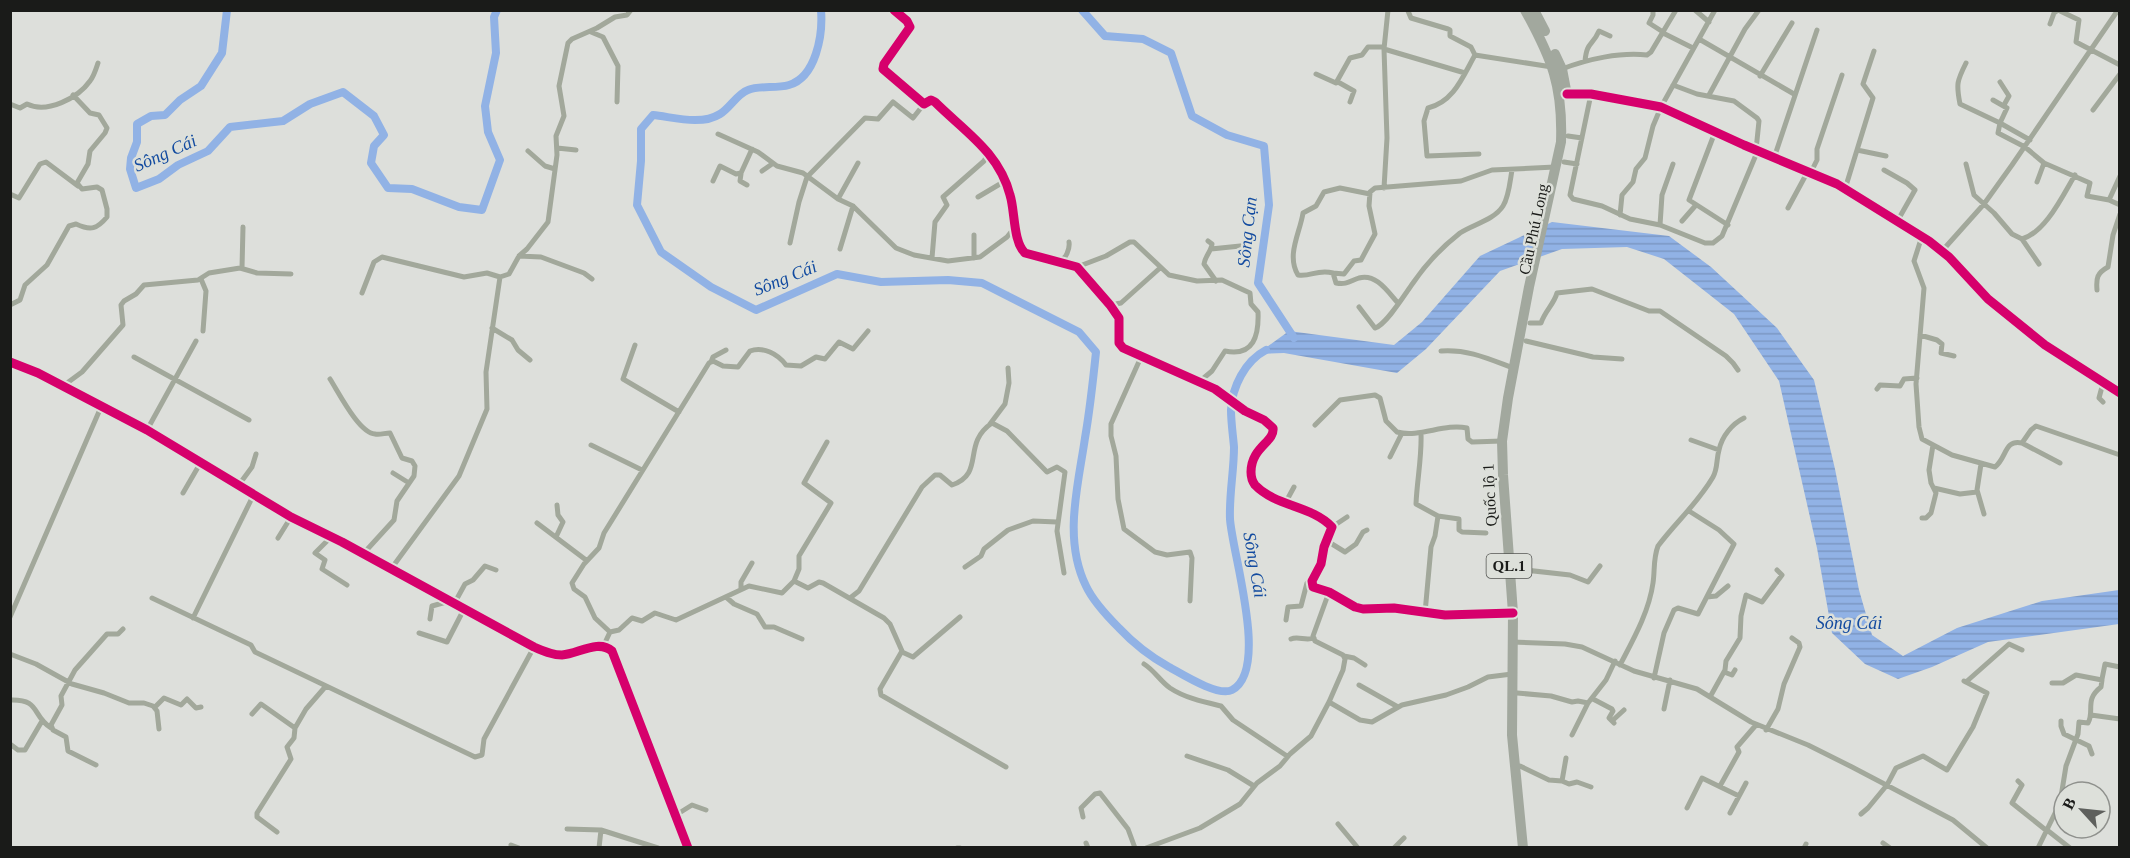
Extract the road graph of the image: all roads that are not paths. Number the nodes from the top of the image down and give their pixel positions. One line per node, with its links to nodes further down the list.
1 (631, 10): 18 (street)
2 (894, 10): 50 (street)
3 (1388, 10): 22 (street)
4 (1525, 10): 32 (highway, QL.1)
5 (1534, 10): 32 (highway, QL.1)
6 (1653, 10): 19 (street)
7 (1676, 10): 19 (street)
8 (1695, 10): 14 (street)
9 (1715, 10): 14 (street)
10 (1759, 10): 27 (street)
11 (2118, 10): 24 (street)
12 (1408, 11): 26 (street)
13 (2059, 11): 16 (street); 24 (street)
14 (1709, 21): 21 (street)
15 (1792, 22): 37 (street)
16 (2050, 24)
17 (1817, 30): 43 (street)
18 (590, 31): 47 (street); 61 (street)
19 (1663, 33): 23 (street); 28 (street)
20 (1610, 36): 28 (street)
21 (1699, 39): 23 (street); 27 (street)
22 (1384, 48): 33 (street); 38 (street); 92 (street)
23 (1693, 48): 40 (street)
24 (2090, 50): 31 (street); 59 (street)
25 (1874, 51): 65 (street)
26 (1475, 55): 32 (street); 33 (street)
27 (1730, 58): 37 (street); 45 (street)
28 (1585, 61): 32 (street)
29 (98, 63): 44 (street)
30 (1966, 63): 54 (street)
31 (2120, 65)
32 (1558, 68): 41 (highway, QL.1); 80 (highway, QL.1)
33 (1465, 73): 68 (street)
34 (1316, 74): 38 (street)
35 (2120, 74): 53 (street)
36 (1842, 75): 81 (street)
37 (1760, 76): 43 (street)
38 (1338, 82): 48 (street)
39 (2000, 82): 51 (street)
40 (1673, 86): 45 (street); 52 (street)
41 (1567, 94): 42 (street); 57 (highway, QL.1)
42 (1591, 94): 52 (street); 58 (street)
43 (1794, 94): 70 (street)
44 (73, 95): 49 (street); 91 (street)
45 (1709, 95): 64 (street)
46 (1993, 100): 51 (street)
47 (617, 102)
48 (1350, 102)
49 (10, 104)
50 (924, 104): 67 (street); 86 (street)
51 (2004, 105): 54 (street)
52 (1661, 107): 55 (street); 105 (street)
53 (2093, 110)
54 (2000, 123): 59 (street); 60 (street)
55 (1714, 132): 64 (street); 100 (street)
56 (718, 134): 62 (street)
57 (1568, 135): 58 (street); 80 (highway, QL.1)
58 (1582, 138): 74 (street)
59 (2030, 140): 60 (street)
60 (2025, 147): 72 (street); 99 (street)
61 (557, 148): 63 (street); 77 (street)
62 (752, 149): 73 (street); 83 (street)
63 (576, 150)
64 (1757, 150): 70 (street); 109 (street)
65 (1857, 150): 69 (street); 93 (street)
66 (528, 151): 77 (street)
67 (989, 152): 88 (street); 123 (street)
68 (1479, 154)
69 (1886, 156)
70 (1774, 158): 81 (street)
71 (858, 163): 97 (street)
72 (2044, 163): 84 (street); 89 (street)
73 (772, 164): 79 (street); 86 (street)
74 (1577, 164): 80 (street); 105 (street)
75 (1673, 164): 108 (street)
76 (1966, 164): 99 (street)
77 (555, 169): 122 (street)
78 (1512, 170): 80 (street); 92 (street); 139 (street)
79 (762, 171)
80 (1558, 171): 136 (highway, Cầu Phú Long / QL.1)
81 (1809, 171): 93 (street); 103 (street)
82 (1884, 171): 106 (street)
83 (741, 174): 87 (street); 90 (street)
84 (2075, 175): 98 (street); 114 (street)
85 (2120, 176): 98 (street)
86 (807, 177): 97 (street); 117 (street)
87 (713, 181)
88 (1005, 181): 96 (street); 110 (street)
89 (2037, 182)
90 (747, 185)
91 (78, 186): 94 (street); 140 (street)
92 (1384, 188): 95 (street)
93 (1845, 189): 106 (street)
94 (10, 194)
95 (1370, 194): 130 (street); 130 (street)
96 (978, 197)
97 (838, 199): 102 (street)
98 (2109, 200): 101 (street)
99 (1984, 204): 114 (street); 121 (street)
100 (1696, 205): 107 (street); 109 (street)
101 (2120, 205)
102 (853, 206): 119 (street); 123 (street)
103 (1788, 208)
104 (2120, 214): 137 (street)
105 (1620, 215): 108 (street)
106 (1898, 220): 113 (street)
107 (1682, 221)
108 (1660, 225): 109 (street)
109 (1728, 225)
110 (1015, 226): 124 (street); 125 (street)
111 (243, 227): 128 (street)
112 (974, 235): 124 (street)
113 (1922, 236): 121 (street); 147 (street)
114 (2022, 239): 126 (street)
115 (1208, 240): 120 (street)
116 (1069, 242): 125 (street)
117 (790, 243)
118 (1250, 245): 120 (street)
119 (840, 249)
120 (1211, 249): 135 (street)
121 (1942, 251): 167 (street)
122 (519, 256): 132 (street); 134 (street)
123 (932, 258): 124 (street)
124 (974, 258)
125 (1059, 262): 127 (street)
126 (2039, 264)
127 (1077, 267): 129 (street); 141 (street)
128 (242, 268): 131 (street); 133 (street)
129 (1160, 268): 135 (street); 141 (street)
130 (1333, 273): 139 (street)
131 (291, 274)
132 (500, 277): 138 (street); 144 (street)
133 (201, 279): 145 (street); 168 (street)
134 (591, 279)
135 (1216, 281): 166 (street)
136 (1532, 288): 143 (highway, Quốc lộ 1 / QL.1); 161 (highway, Quốc lộ 1 / QL.1)
137 (2097, 290)
138 (362, 293)
139 (1398, 303): 142 (street)
140 (10, 305)
141 (1110, 305): 155 (street)
142 (1359, 307)
143 (1530, 323): 149 (highway, Quốc lộ 1 / QL.1); 162 (street)
144 (492, 328): 157 (street); 225 (street)
145 (203, 331)
146 (868, 331): 159 (street)
147 (1920, 335): 153 (street); 163 (street)
148 (196, 341): 165 (street)
149 (1526, 341): 156 (street); 226 (highway, Quốc lộ 1 / QL.1)
150 (635, 345): 173 (street)
151 (726, 350): 159 (street)
152 (1441, 351): 161 (street)
153 (1954, 356)
154 (134, 357): 165 (street)
155 (1141, 357): 166 (street); 240 (street)
156 (1622, 359)
157 (530, 360)
158 (10, 362): 168 (street)
159 (711, 362): 173 (street)
160 (1008, 368): 176 (street)
161 (1513, 368): 182 (highway, Quốc lộ 1 / QL.1)
162 (1738, 370)
163 (1917, 378): 169 (street); 186 (street)
164 (330, 379): 196 (street)
165 (175, 380): 175 (street); 178 (street)
166 (1199, 382): 203 (street)
167 (2103, 383): 170 (street); 171 (street)
168 (63, 386): 172 (street)
169 (1877, 389)
170 (2120, 393)
171 (2103, 402)
172 (101, 407): 178 (street); 243 (street)
173 (679, 412): 194 (street)
174 (1744, 418): 187 (street)
175 (249, 420)
176 (990, 424): 211 (street); 239 (street)
177 (1315, 425): 179 (street)
178 (147, 430): 191 (street)
179 (1402, 433): 180 (street); 190 (street)
180 (1421, 433): 182 (street); 207 (street)
181 (1691, 440): 187 (street)
182 (1502, 441): 245 (highway, Quốc lộ 1 / QL.1)
183 (827, 442): 230 (street)
184 (2022, 443): 189 (street); 192 (street); 193 (street)
185 (591, 445): 194 (street)
186 (1932, 445): 193 (street); 199 (street)
187 (1719, 450): 205 (street)
188 (256, 454): 197 (street)
189 (2120, 455)
190 (1390, 457)
191 (201, 462): 197 (street); 201 (street)
192 (2060, 463)
193 (1982, 464): 200 (street)
194 (642, 470): 221 (street)
195 (393, 473): 196 (street)
196 (409, 483): 220 (street)
197 (238, 486): 202 (street)
198 (1294, 487): 203 (street)
199 (1934, 488): 200 (street); 210 (street)
200 (1977, 492): 206 (street)
201 (183, 493)
202 (253, 496): 208 (street); 247 (street)
203 (1289, 504): 213 (street)
204 (557, 505): 217 (street)
205 (1689, 511): 237 (street); 267 (street)
206 (1984, 514)
207 (1438, 516): 215 (street); 244 (street)
208 (291, 517): 216 (street); 218 (street)
209 (1347, 517): 213 (street)
210 (1922, 518)
211 (1058, 522): 224 (street); 229 (street)
212 (537, 523): 217 (street)
213 (1332, 527): 219 (street)
214 (1366, 530): 219 (street)
215 (1486, 533)
216 (331, 537): 220 (street); 232 (street)
217 (556, 537): 221 (street)
218 (278, 538)
219 (1326, 543): 231 (street)
220 (363, 554): 225 (street)
221 (586, 560): 251 (street)
222 (752, 563): 234 (street)
223 (1600, 566): 226 (street)
224 (965, 567)
225 (391, 569): 241 (street)
226 (1516, 569): 257 (highway, Quốc lộ 1 / QL.1)
227 (496, 570): 241 (street)
228 (1777, 570): 270 (street)
229 (1064, 573)
230 (794, 581): 234 (street); 239 (street)
231 (1311, 583): 235 (street); 249 (street)
232 (346, 585)
233 (1728, 586): 237 (street)
234 (741, 589): 236 (street)
235 (1329, 592): 244 (street); 253 (street)
236 (726, 597): 251 (street); 255 (street)
237 (1707, 597): 272 (street)
238 (152, 598): 247 (street)
239 (850, 598): 261 (street)
240 (1190, 601)
241 (452, 603): 242 (street); 248 (street)
242 (464, 609): 252 (street); 259 (street)
243 (11, 613)
244 (1425, 613): 245 (street)
245 (1512, 613): 257 (highway, Quốc lộ 1 / QL.1)
246 (960, 617): 261 (street)
247 (194, 618): 278 (street)
248 (430, 619)
249 (1286, 620)
250 (123, 629): 275 (street)
251 (610, 632): 258 (street)
252 (419, 633)
253 (1314, 638): 256 (street); 263 (street)
254 (1792, 638): 298 (street)
255 (802, 639)
256 (1291, 639)
257 (1515, 642): 264 (street); 271 (highway, Quốc lộ 1 / QL.1); 279 (highway, Quốc lộ 1 / QL.1)
258 (603, 646): 259 (street); 322 (street)
259 (534, 647): 278 (street)
260 (2022, 650): 313 (street)
261 (902, 652): 308 (street)
262 (10, 654): 275 (street)
263 (1344, 656): 266 (street); 283 (street)
264 (1615, 661): 267 (street); 282 (street)
265 (1144, 664): 304 (street)
266 (1365, 665)
267 (1620, 666): 272 (street)
268 (2120, 667): 273 (street)
269 (1735, 670): 270 (street)
270 (1724, 672): 280 (street)
271 (1512, 674): 286 (street); 344 (highway, Quốc lộ 1 / QL.1)
272 (1654, 678): 274 (street)
273 (2102, 679): 276 (street); 290 (street)
274 (1670, 680): 280 (street); 287 (street)
275 (69, 682): 284 (street); 295 (street)
276 (2052, 683)
277 (1359, 685): 286 (street)
278 (326, 686): 296 (street)
279 (1517, 693): 282 (street); 307 (highway, Quốc lộ 1 / QL.1)
280 (1710, 697): 294 (street)
281 (10, 700): 292 (street)
282 (1591, 701): 288 (street); 299 (street)
283 (1329, 702): 286 (street); 304 (street)
284 (155, 707): 285 (street); 297 (street)
285 (201, 707)
286 (1398, 707)
287 (1664, 709)
288 (1624, 710)
289 (252, 714): 296 (street)
290 (2091, 715): 291 (street); 300 (street)
291 (2120, 719)
292 (42, 721): 295 (street); 301 (street)
293 (2061, 721): 300 (street)
294 (1756, 725): 298 (street); 315 (street)
295 (51, 728): 306 (street)
296 (295, 728): 329 (street)
297 (159, 729)
298 (1766, 730): 313 (street)
299 (1572, 735)
300 (2076, 739): 302 (street); 309 (street)
301 (10, 744)
302 (2092, 754)
303 (1187, 756): 314 (street)
304 (1287, 756): 314 (street)
305 (1566, 758): 310 (street)
306 (96, 765)
307 (1520, 766): 310 (street); 345 (highway, Quốc lộ 1 / QL.1)
308 (1006, 767)
309 (2064, 780)
310 (1562, 781): 316 (street)
311 (2018, 781): 328 (street)
312 (1746, 783): 317 (street)
313 (1887, 785): 321 (street); 332 (street)
314 (1254, 786): 331 (street)
315 (1720, 786): 317 (street); 318 (street)
316 (1591, 787)
317 (1739, 796): 320 (street)
318 (1687, 808)
319 (706, 810): 322 (street)
320 (1730, 813)
321 (1861, 814)
322 (676, 815): 339 (street)
323 (1083, 817): 340 (street)
324 (2052, 823): 328 (street)
325 (1338, 824): 335 (street)
326 (567, 829): 327 (street)
327 (601, 830): 337 (street); 338 (street)
328 (2047, 831): 349 (street); 350 (street)
329 (277, 832)
330 (1404, 838): 343 (street)
331 (1165, 840): 341 (street); 342 (street)
332 (1980, 841): 347 (street); 348 (street)
333 (1883, 843): 346 (street)
334 (511, 845): 336 (street)
335 (1355, 846)
336 (519, 848)
337 (599, 848)
338 (657, 848)
339 (688, 848)
340 (1135, 848)
341 (1146, 848)
342 (1168, 848)
343 (1395, 848)
344 (1523, 848)
345 (1530, 848)
346 (1890, 848)
347 (1977, 848)
348 (1987, 848)
349 (2038, 848)
350 (2070, 848)

